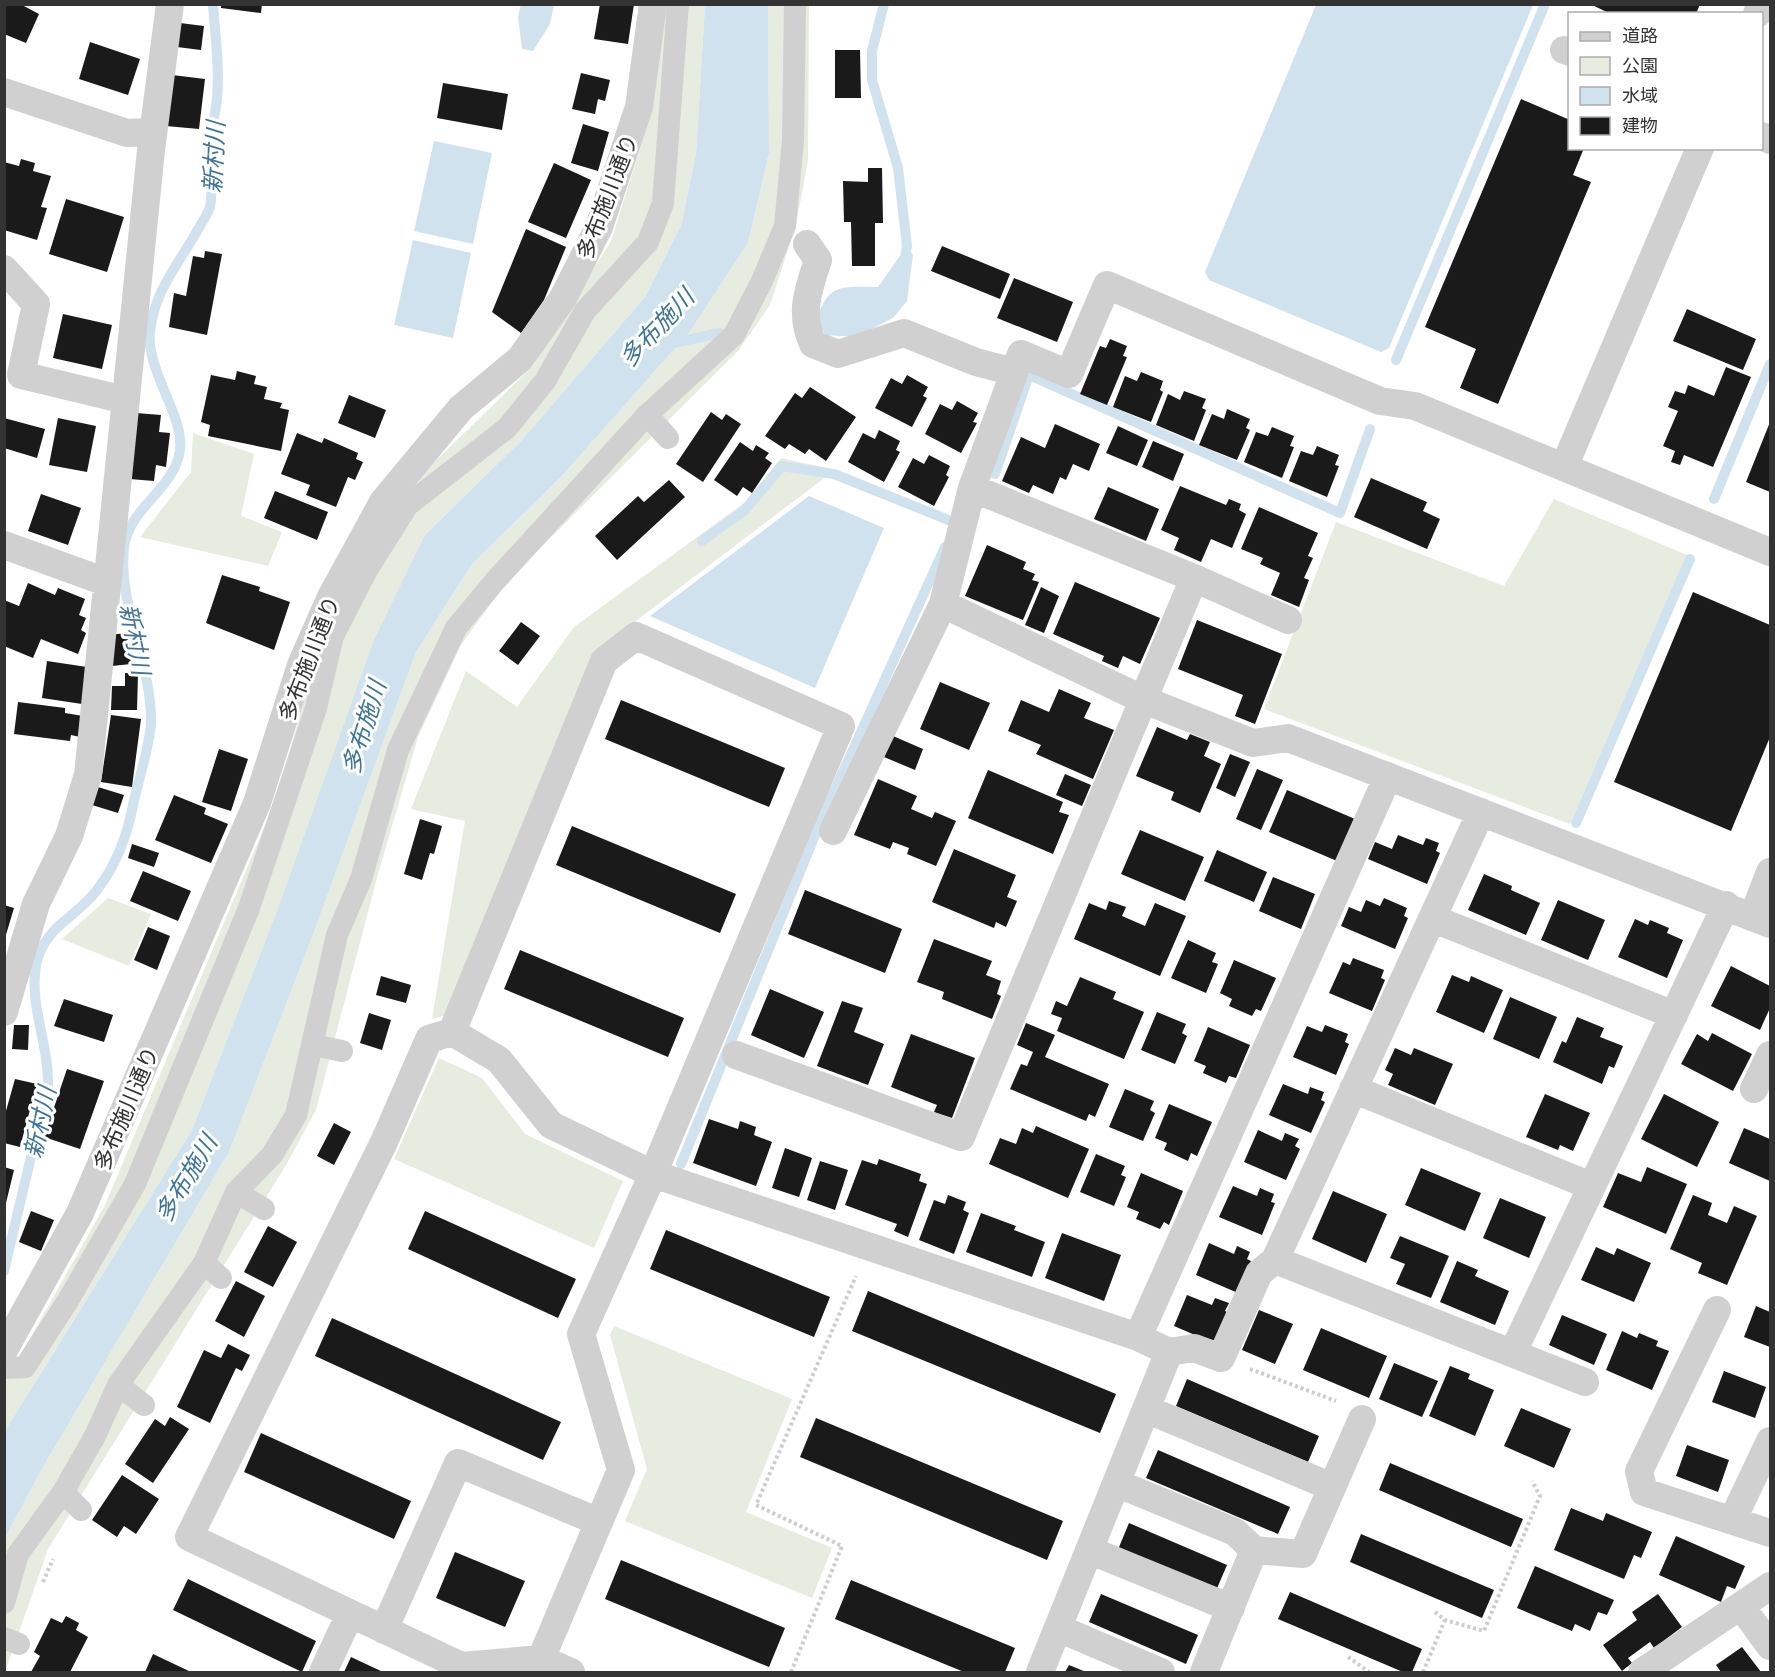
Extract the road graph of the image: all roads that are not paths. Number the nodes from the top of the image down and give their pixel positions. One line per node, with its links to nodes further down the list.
1 (170, 4): 6 (street)
2 (653, 4): 33 (street, 多布施川通り)
3 (678, 4): 35 (street)
4 (795, 4): 13 (street)
5 (4, 92): 6 (street)
6 (153, 132): 12 (street)
7 (1699, 150): 15 (street)
8 (807, 244): 10 (street)
9 (4, 269): 11 (street)
10 (1014, 372): 15 (street); 16 (street)
11 (13, 373): 12 (street)
12 (125, 400): 20 (street)
13 (647, 415): 14 (street); 36 (street)
14 (668, 438)
15 (1564, 467): 18 (street)
16 (972, 488): 19 (street); 21 (street)
17 (4, 545): 20 (street)
18 (1770, 552)
19 (1194, 578): 22 (street); 23 (street)
20 (106, 582): 31 (street)
21 (943, 604): 23 (street); 26 (street)
22 (1288, 620)
23 (1144, 700): 24 (street); 38 (street)
24 (1388, 776): 25 (street); 50 (street)
25 (1481, 812): 28 (street); 29 (street)
26 (834, 831)
27 (1770, 872): 30 (street)
28 (1726, 905): 30 (street); 32 (street)
29 (1434, 920): 32 (street); 40 (street)
30 (1762, 920)
31 (4, 1012)
32 (1674, 1015): 43 (street)
33 (164, 1018): 35 (street); 51 (street, 多布施川通り)
34 (452, 1032): 42 (street); 42 (street); 74 (street)
35 (199, 1033): 54 (street)
36 (313, 1045): 37 (street); 44 (street)
37 (342, 1051)
38 (736, 1055)
39 (1770, 1055): 41 (street)
40 (1353, 1089): 43 (street); 46 (street)
41 (1754, 1089)
42 (653, 1174): 50 (street); 66 (street)
43 (1591, 1186): 53 (street)
44 (236, 1192): 45 (street); 47 (street)
45 (264, 1209)
46 (1275, 1260): 52 (street); 53 (street)
47 (204, 1263): 48 (street); 56 (street)
48 (221, 1278)
49 (1717, 1310): 65 (street)
50 (1138, 1337): 52 (street)
51 (4, 1350)
52 (1169, 1352): 58 (street)
53 (1513, 1352): 55 (street)
54 (4, 1368)
55 (1585, 1382)
56 (118, 1386): 57 (street); 63 (street)
57 (144, 1405)
58 (1146, 1409): 61 (street); 62 (street)
59 (1362, 1419): 62 (street)
60 (1770, 1441): 65 (street)
61 (1116, 1483): 68 (street); 69 (street)
62 (1332, 1487): 69 (street)
63 (63, 1492): 64 (street); 71 (street)
64 (81, 1510)
65 (1733, 1519): 67 (street)
66 (599, 1522): 76 (street); 78 (street)
67 (1770, 1533)
68 (1089, 1550): 73 (street); 75 (street)
69 (1254, 1550): 73 (street)
70 (1770, 1586): 72 (street)
71 (4, 1603)
72 (1742, 1606): 77 (street); 84 (street)
73 (1231, 1608): 83 (street)
74 (350, 1614): 76 (street); 79 (street)
75 (1058, 1628): 81 (street); 82 (street)
76 (384, 1630): 78 (street)
77 (1770, 1646)
78 (541, 1659): 80 (street)
79 (322, 1672)
80 (571, 1672)
81 (1040, 1672)
82 (1161, 1672)
83 (1204, 1672)
84 (1642, 1672)

